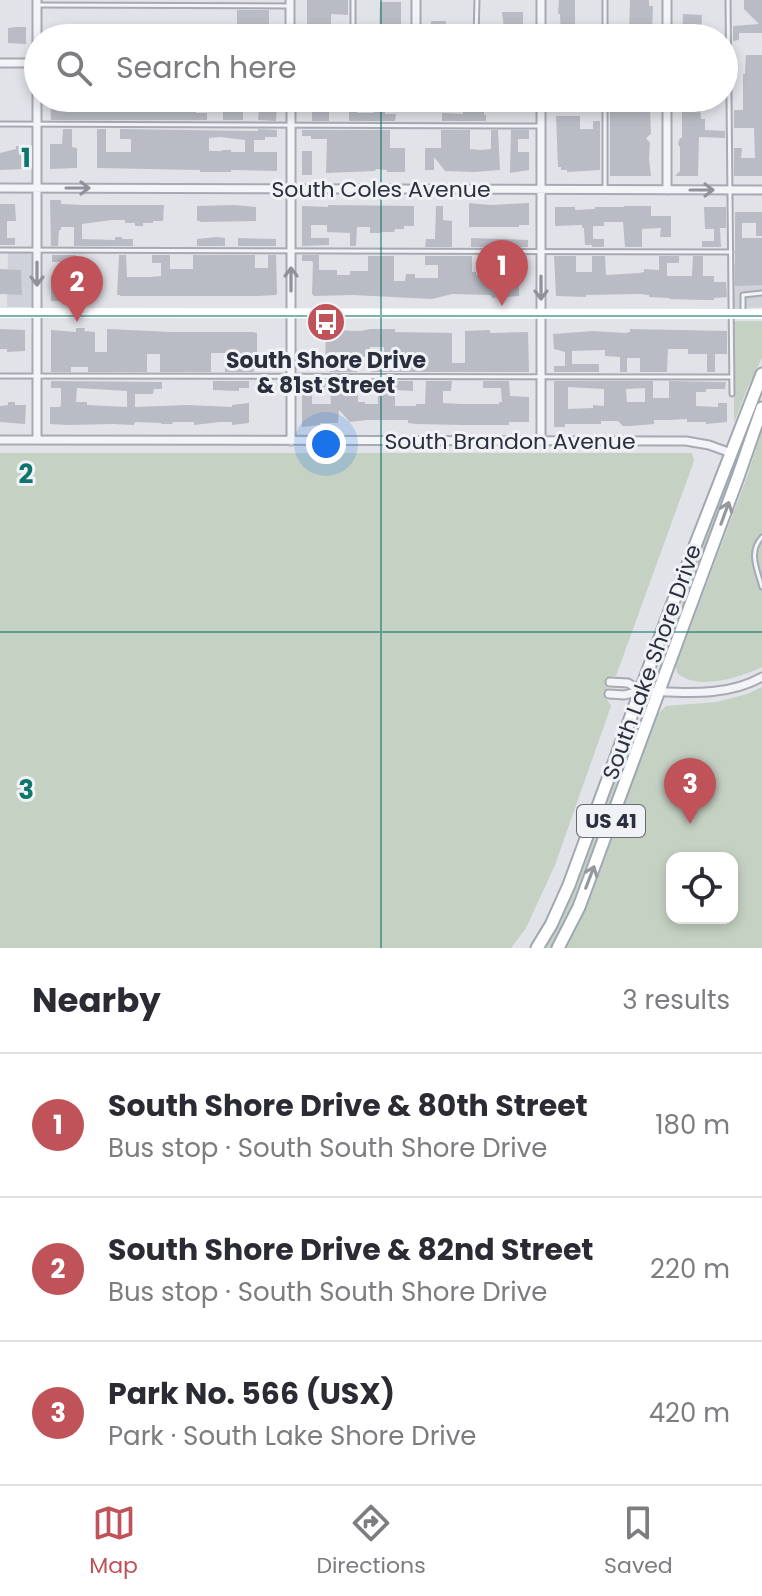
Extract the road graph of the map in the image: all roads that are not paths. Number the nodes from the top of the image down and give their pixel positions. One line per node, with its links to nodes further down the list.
1 (353, 0): 12 (lane)
2 (416, 0): 13 (street)
3 (477, 0): 14 (lane)
4 (541, 0): 15 (street)
5 (605, 0): 16 (lane)
6 (667, 0): 17 (street)
7 (728, 0): 18 (lane)
8 (37, 3): 9 (lane); 10 (street)
9 (290, 3): 11 (street)
10 (37, 24)
11 (290, 24)
12 (353, 24)
13 (416, 24)
14 (476, 24)
15 (541, 24)
16 (605, 24)
17 (667, 24)
18 (728, 24)
19 (0, 63): 20 (street)
20 (24, 63)
21 (37, 112): 28 (street)
22 (291, 112): 29 (street)
23 (541, 112): 30 (street)
24 (605, 112): 35 (lane)
25 (667, 112): 36 (street)
26 (729, 112): 37 (lane)
27 (0, 124): 28 (lane)
28 (37, 124): 29 (lane); 32 (street)
29 (291, 125): 30 (lane); 33 (street)
30 (541, 126): 34 (street)
31 (0, 188): 32 (street, South Coles Avenue)
32 (37, 188): 33 (street, South Coles Avenue, one-way to 33); 40 (street)
33 (291, 189): 34 (street, South Coles Avenue); 41 (street)
34 (541, 189): 35 (street, South Coles Avenue); 42 (street)
35 (605, 189): 36 (street, South Coles Avenue)
36 (667, 190): 37 (street, South Coles Avenue, one-way to 37)
37 (730, 190): 38 (street, South Coles Avenue); 43 (lane)
38 (762, 190)
39 (0, 250): 40 (lane)
40 (37, 250): 41 (lane); 46 (street, one-way to 46)
41 (291, 250): 42 (lane); 47 (street, one-way to 41)
42 (541, 251): 43 (lane); 48 (street, one-way to 48)
43 (731, 252): 49 (lane)
44 (762, 293): 49 (lane)
45 (0, 313): 46 (street)
46 (37, 313): 47 (street); 53 (street)
47 (291, 313): 48 (street); 54 (street)
48 (541, 314): 49 (street); 55 (street)
49 (737, 314): 50 (street); 56 (lane)
50 (762, 314)
51 (762, 374): 63 (main road, South Lake Shore Drive / US 41)
52 (0, 376): 53 (lane)
53 (37, 376): 54 (lane); 60 (street)
54 (291, 377): 55 (lane); 61 (street)
55 (541, 377): 56 (lane); 62 (street)
56 (732, 377): 57 (lane)
57 (732, 394)
58 (762, 408): 69 (main road, South Lake Shore Drive / US 41, one-way to 58)
59 (0, 440): 60 (street, South Brandon Avenue)
60 (37, 440): 61 (street, South Brandon Avenue)
61 (291, 441): 62 (street, South Brandon Avenue)
62 (541, 441): 63 (street, South Brandon Avenue)
63 (731, 453): 68 (main road, South Lake Shore Drive / US 41)
64 (762, 537): 65 (lane)
65 (762, 587)
66 (762, 677): 69 (street)
67 (610, 682): 68 (street)
68 (641, 691): 69 (street); 70 (street); 71 (main road, South Lake Shore Drive / US 41)
69 (659, 692): 72 (main road, South Lake Shore Drive / US 41, one-way to 69)
70 (609, 694)
71 (537, 948)
72 (558, 948)

